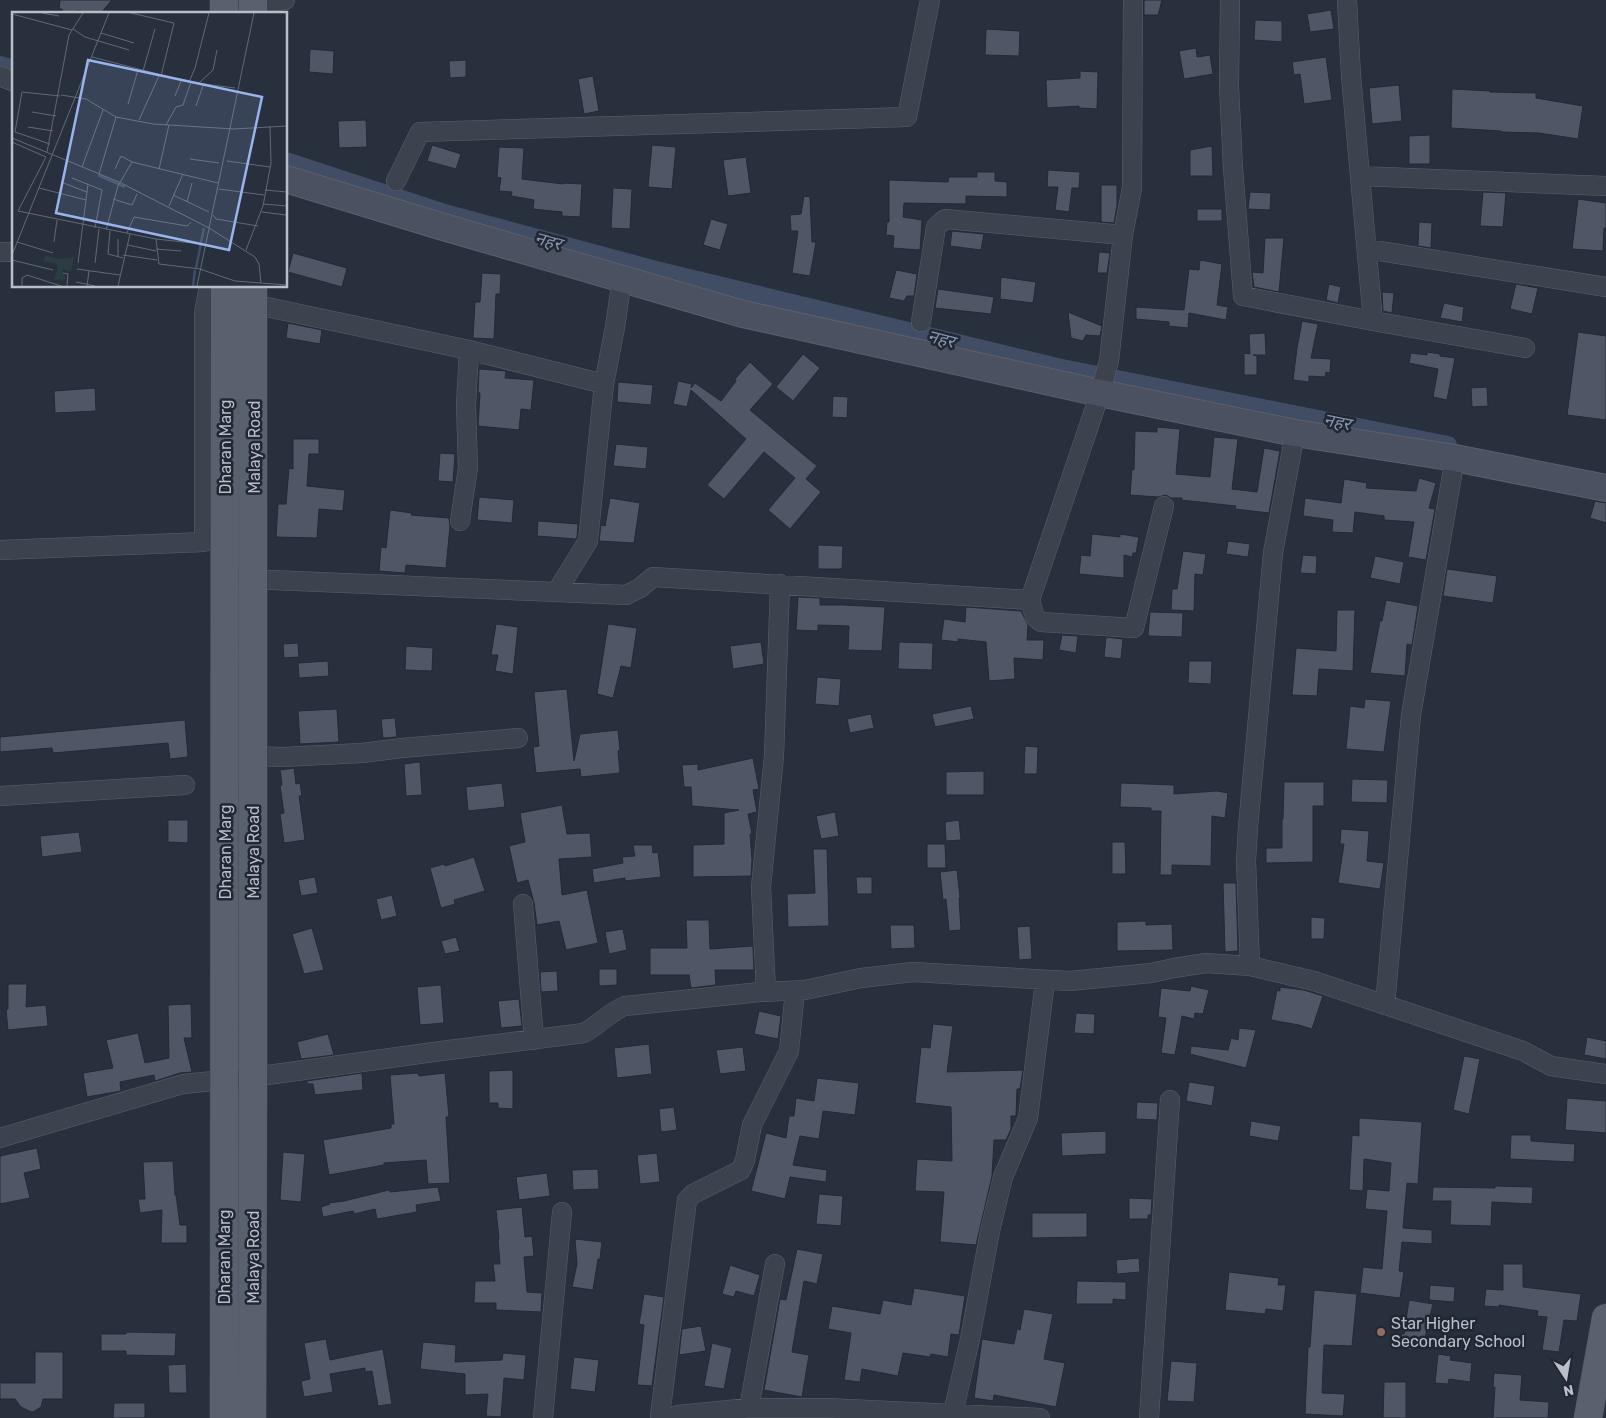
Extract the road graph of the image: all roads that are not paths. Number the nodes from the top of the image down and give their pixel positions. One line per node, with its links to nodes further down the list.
1 (285, 0): 6 (street)
2 (930, 0): 11 (street)
3 (1133, 0): 13 (street)
4 (1230, 0): 21 (street)
5 (1348, 0): 9 (street)
6 (253, 6)
7 (0, 76): 8 (street)
8 (12, 81)
9 (1360, 176): 12 (street); 14 (street)
10 (288, 180): 15 (street)
11 (396, 181)
12 (1606, 186)
13 (1124, 235): 20 (street); 25 (street)
14 (1367, 248): 18 (street); 21 (street)
15 (622, 279): 24 (street); 25 (street)
16 (209, 288): 31 (street)
17 (225, 288): 32 (main road, Dharan Marg)
18 (1606, 288)
19 (253, 295): 23 (street); 33 (main road, Malaya Road)
20 (921, 322)
21 (1373, 322): 22 (street)
22 (1526, 348)
23 (469, 350): 24 (street); 30 (street)
24 (604, 384): 35 (street)
25 (1100, 394): 26 (street); 36 (street)
26 (1295, 433): 27 (street); 42 (street)
27 (1456, 458): 28 (street); 46 (street)
28 (1606, 488)
29 (1164, 506): 36 (street)
30 (460, 521)
31 (0, 550)
32 (225, 578): 33 (street); 50 (main road, Dharan Marg)
33 (254, 579): 35 (street); 38 (main road, Malaya Road)
34 (780, 584): 35 (street); 36 (street); 45 (street)
35 (557, 591)
36 (1030, 600)
37 (518, 738): 38 (street)
38 (253, 756): 49 (main road, Malaya Road)
39 (185, 784): 40 (street)
40 (0, 796)
41 (523, 904): 47 (street)
42 (1250, 966): 43 (street); 46 (street)
43 (1045, 980): 44 (street); 57 (street)
44 (795, 990): 45 (street); 59 (street)
45 (766, 992): 47 (street)
46 (1385, 1005): 48 (street)
47 (534, 1040): 49 (street)
48 (1606, 1074)
49 (253, 1077): 50 (street); 61 (main road, Malaya Road)
50 (225, 1081): 52 (street); 60 (main road, Dharan Marg)
51 (1170, 1100): 64 (street)
52 (0, 1138)
53 (562, 1212): 62 (street)
54 (775, 1264): 56 (street)
55 (1606, 1318): 65 (main road)
56 (748, 1408): 58 (street); 59 (street)
57 (954, 1413): 58 (street); 63 (street)
58 (932, 1415)
59 (666, 1417)
60 (224, 1418)
61 (252, 1418)
62 (544, 1418)
63 (1040, 1418)
64 (1149, 1418)
65 (1588, 1418)

